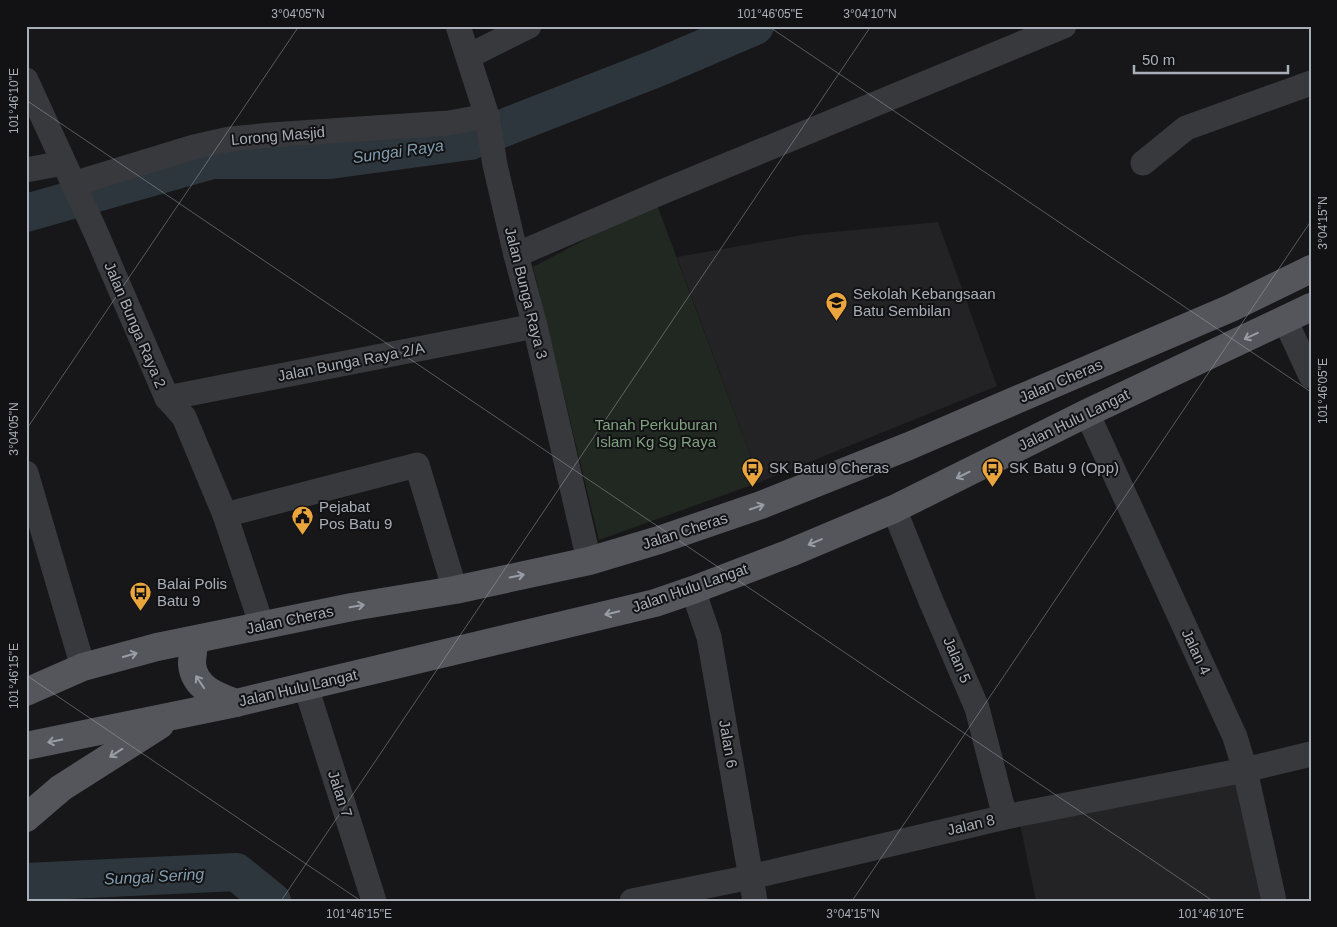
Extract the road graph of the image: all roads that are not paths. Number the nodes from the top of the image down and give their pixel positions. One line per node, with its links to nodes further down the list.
1 (458, 26): 4 (street, Jalan Bunga Raya 3)
2 (529, 26): 4 (street)
3 (1064, 26): 11 (street)
4 (469, 56): 7 (street, Jalan Bunga Raya 3)
5 (26, 80): 10 (street, Jalan Bunga Raya 2)
6 (1311, 82): 8 (street)
7 (487, 116): 10 (street, Lorong Masjid); 11 (street, Jalan Bunga Raya 3)
8 (1143, 163)
9 (26, 170): 10 (street, Lorong Masjid)
10 (71, 180): 17 (street, Jalan Bunga Raya 2)
11 (516, 255): 15 (street, Jalan Bunga Raya 3)
12 (1311, 268): 22 (main road, Jalan Cheras, one-way to 12)
13 (1311, 307): 14 (main road, Jalan Hulu Langat)
14 (1285, 320): 16 (street); 18 (main road, Jalan Hulu Langat, one-way to 18)
15 (535, 326): 17 (street, Jalan Bunga Raya 2/A); 22 (street, Jalan Bunga Raya 3)
16 (1311, 376)
17 (167, 398): 21 (street, Jalan Bunga Raya 2)
18 (1087, 413): 20 (main road, Jalan Hulu Langat, one-way to 20); 35 (street, Jalan 4)
19 (26, 473): 27 (street)
20 (894, 509): 24 (main road, Jalan Hulu Langat, one-way to 24); 36 (street, Jalan 5)
21 (225, 515): 23 (street); 25 (street, Jalan Bunga Raya 2)
22 (589, 561): 23 (main road, Jalan Cheras, one-way to 22)
23 (455, 590): 25 (main road, Jalan Cheras, one-way to 23)
24 (693, 590): 28 (main road, Jalan Hulu Langat, one-way to 28); 38 (street, Jalan 6)
25 (262, 626): 26 (main road, Jalan Cheras)
26 (194, 640): 27 (main road, Jalan Cheras, one-way to 26); 30 (main road, one-way to 26)
27 (83, 667): 29 (main road, Jalan Cheras); 31 (main road)
28 (306, 687): 30 (main road, Jalan Hulu Langat); 39 (street, Jalan 7)
29 (26, 692)
30 (236, 703): 32 (main road, Jalan Hulu Langat)
31 (26, 705)
32 (172, 717): 33 (main road, one-way to 33); 37 (main road, Jalan Hulu Langat, one-way to 37)
33 (26, 746)
34 (1311, 754): 35 (street, Jalan 8)
35 (1245, 770): 36 (street, Jalan 8); 41 (street, Jalan 4)
36 (1004, 817): 38 (street, Jalan 8)
37 (26, 818)
38 (753, 889): 40 (street, Jalan 8)
39 (374, 901)
40 (632, 901)
41 (1274, 901)

